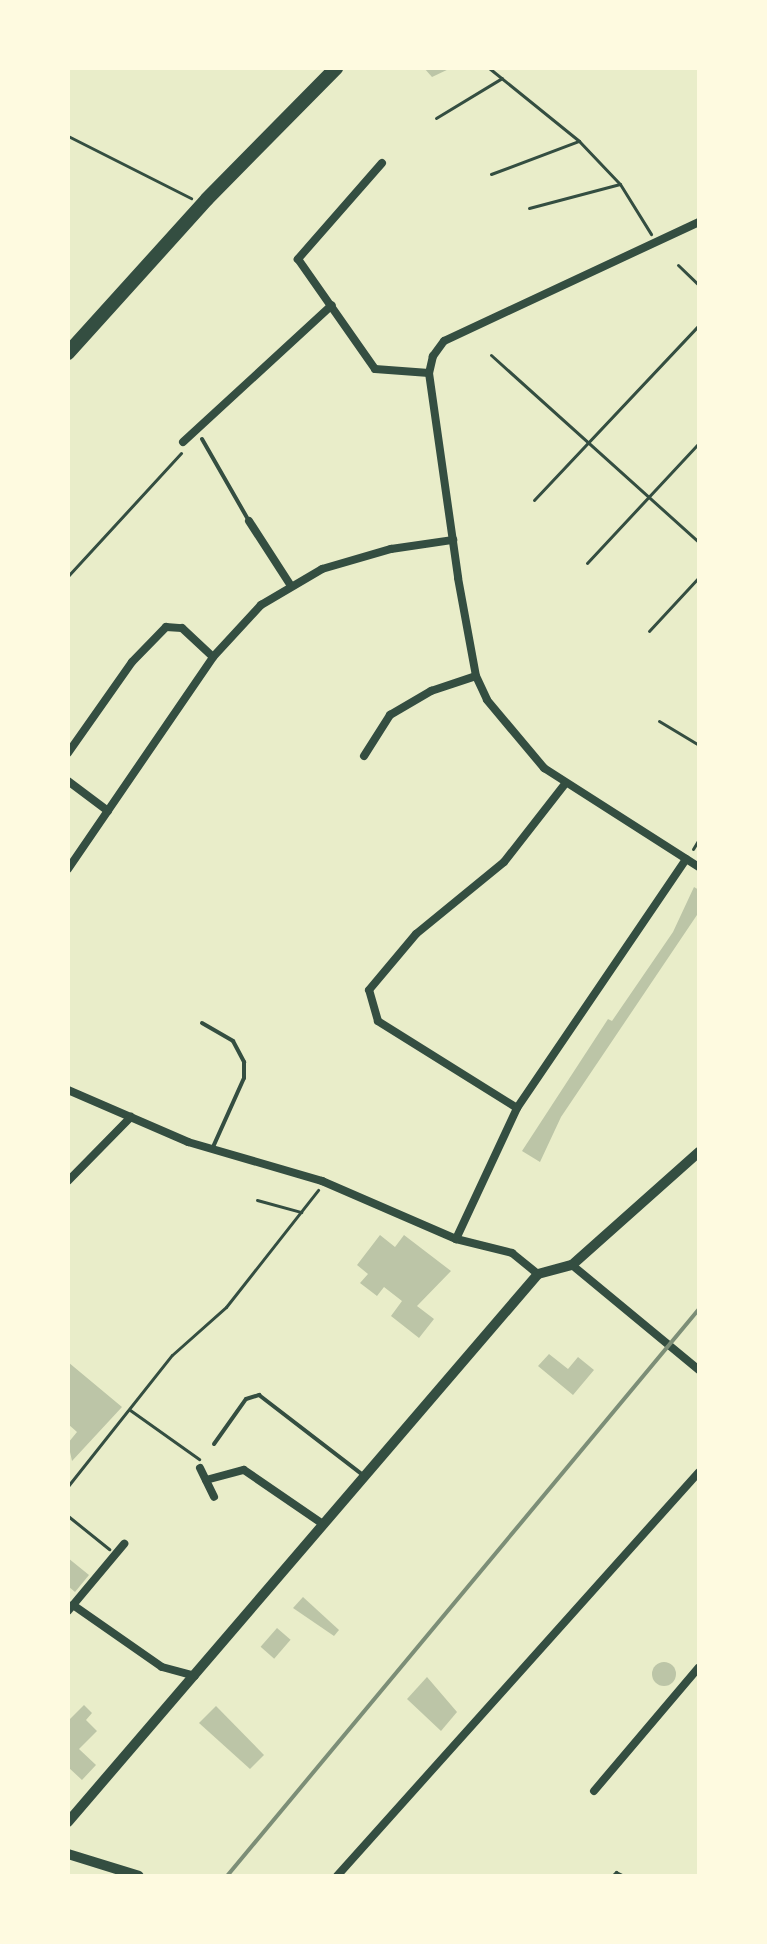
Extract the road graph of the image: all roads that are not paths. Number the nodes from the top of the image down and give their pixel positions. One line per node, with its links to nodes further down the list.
1 (336, 68): 5 (highway)
2 (382, 163): 4 (street)
3 (699, 222): 6 (street)
4 (332, 305): 6 (street); 8 (street)
5 (68, 353)
6 (429, 373): 10 (street)
7 (202, 439): 9 (lane)
8 (183, 442)
9 (249, 521): 11 (street)
10 (453, 540): 11 (street); 13 (street)
11 (291, 586): 12 (street)
12 (213, 657): 14 (street); 18 (street)
13 (476, 676): 15 (street); 17 (street)
14 (68, 753)
15 (364, 756)
16 (68, 781): 18 (street)
17 (565, 784): 19 (street); 24 (street)
18 (108, 811): 21 (street)
19 (686, 859): 20 (street); 24 (street)
20 (699, 867)
21 (68, 869)
22 (202, 1023): 26 (lane)
23 (68, 1090): 25 (street)
24 (517, 1108): 29 (street)
25 (131, 1117): 26 (street); 28 (street)
26 (212, 1150): 29 (street)
27 (699, 1152): 30 (street)
28 (68, 1181)
29 (456, 1239): 31 (street)
30 (572, 1265): 31 (street); 32 (street)
31 (538, 1274): 36 (street)
32 (699, 1370)
33 (214, 1444): 36 (lane)
34 (200, 1468): 37 (street)
35 (699, 1472): 48 (street)
36 (365, 1477): 39 (street)
37 (206, 1480): 38 (street); 39 (street)
38 (214, 1497)
39 (323, 1524): 43 (street)
40 (124, 1544): 41 (street)
41 (70, 1608): 43 (street)
42 (699, 1667): 44 (street)
43 (195, 1676): 45 (street)
44 (594, 1791)
45 (68, 1822)
46 (68, 1854): 47 (street)
47 (139, 1876)
48 (337, 1876)

